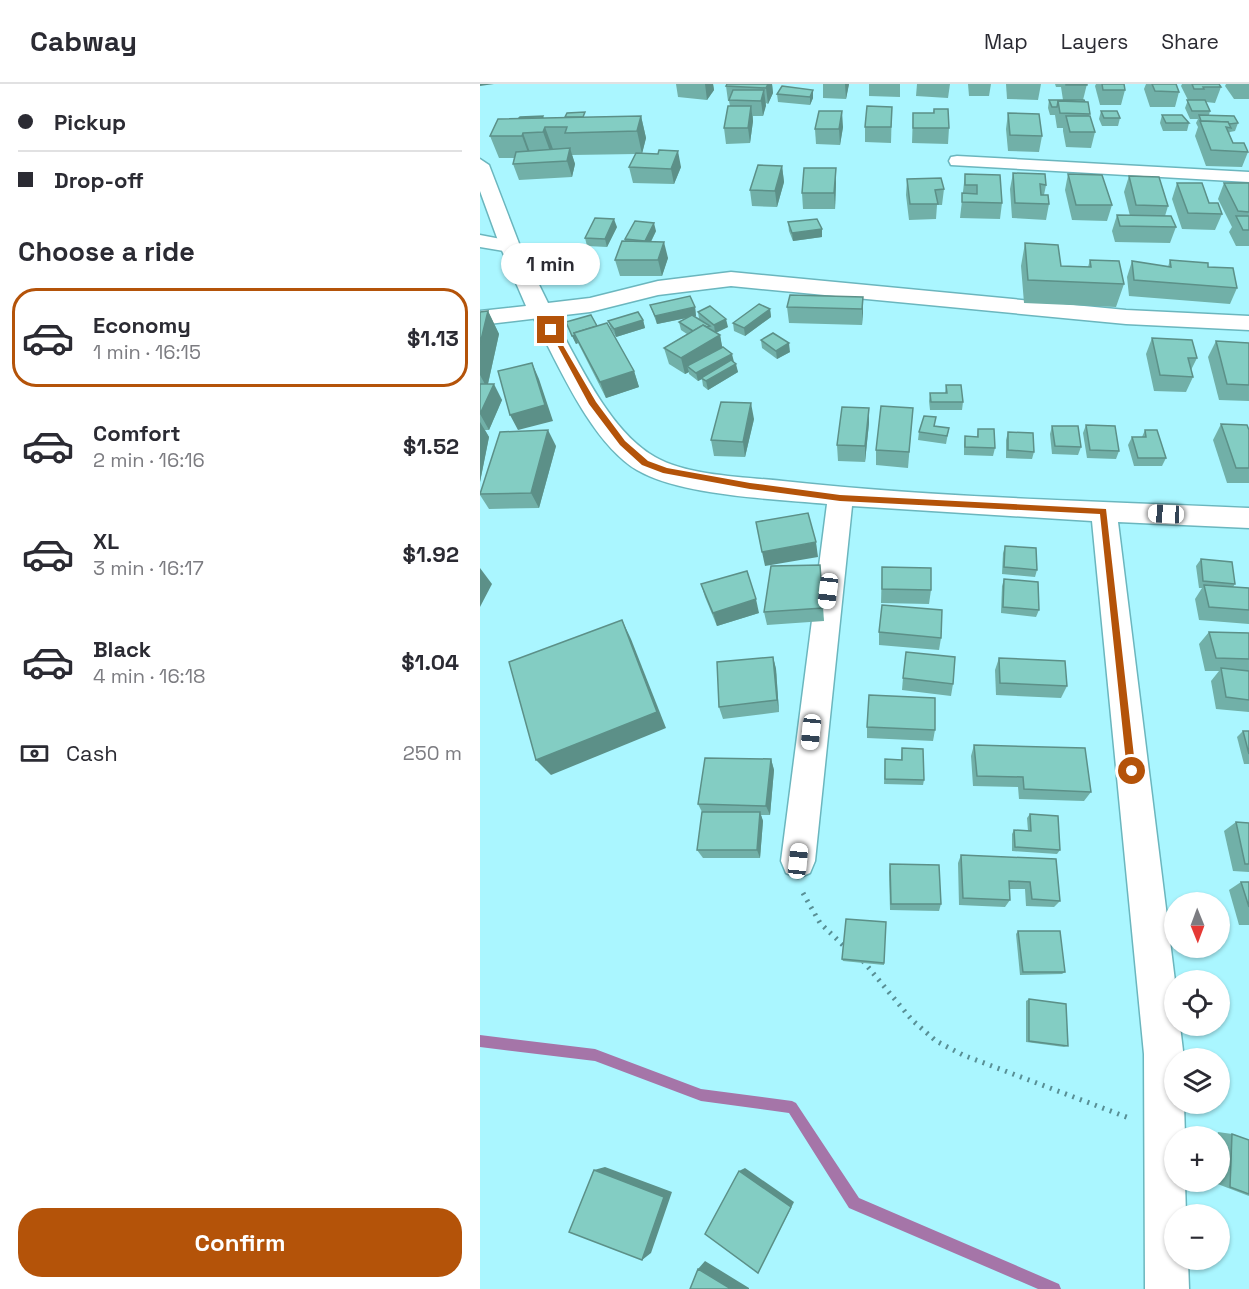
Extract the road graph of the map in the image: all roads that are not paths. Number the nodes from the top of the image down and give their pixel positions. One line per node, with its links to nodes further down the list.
1 (957, 160): 3 (street)
2 (480, 165): 5 (street)
3 (1249, 177)
4 (480, 241): 5 (street)
5 (510, 246): 6 (street)
6 (540, 311): 7 (street); 8 (street); 9 (street)
7 (480, 318)
8 (1249, 323)
9 (840, 498): 10 (street); 12 (street)
10 (1104, 511): 11 (street); 13 (street)
11 (1249, 518)
12 (798, 861)
13 (1167, 1289)

